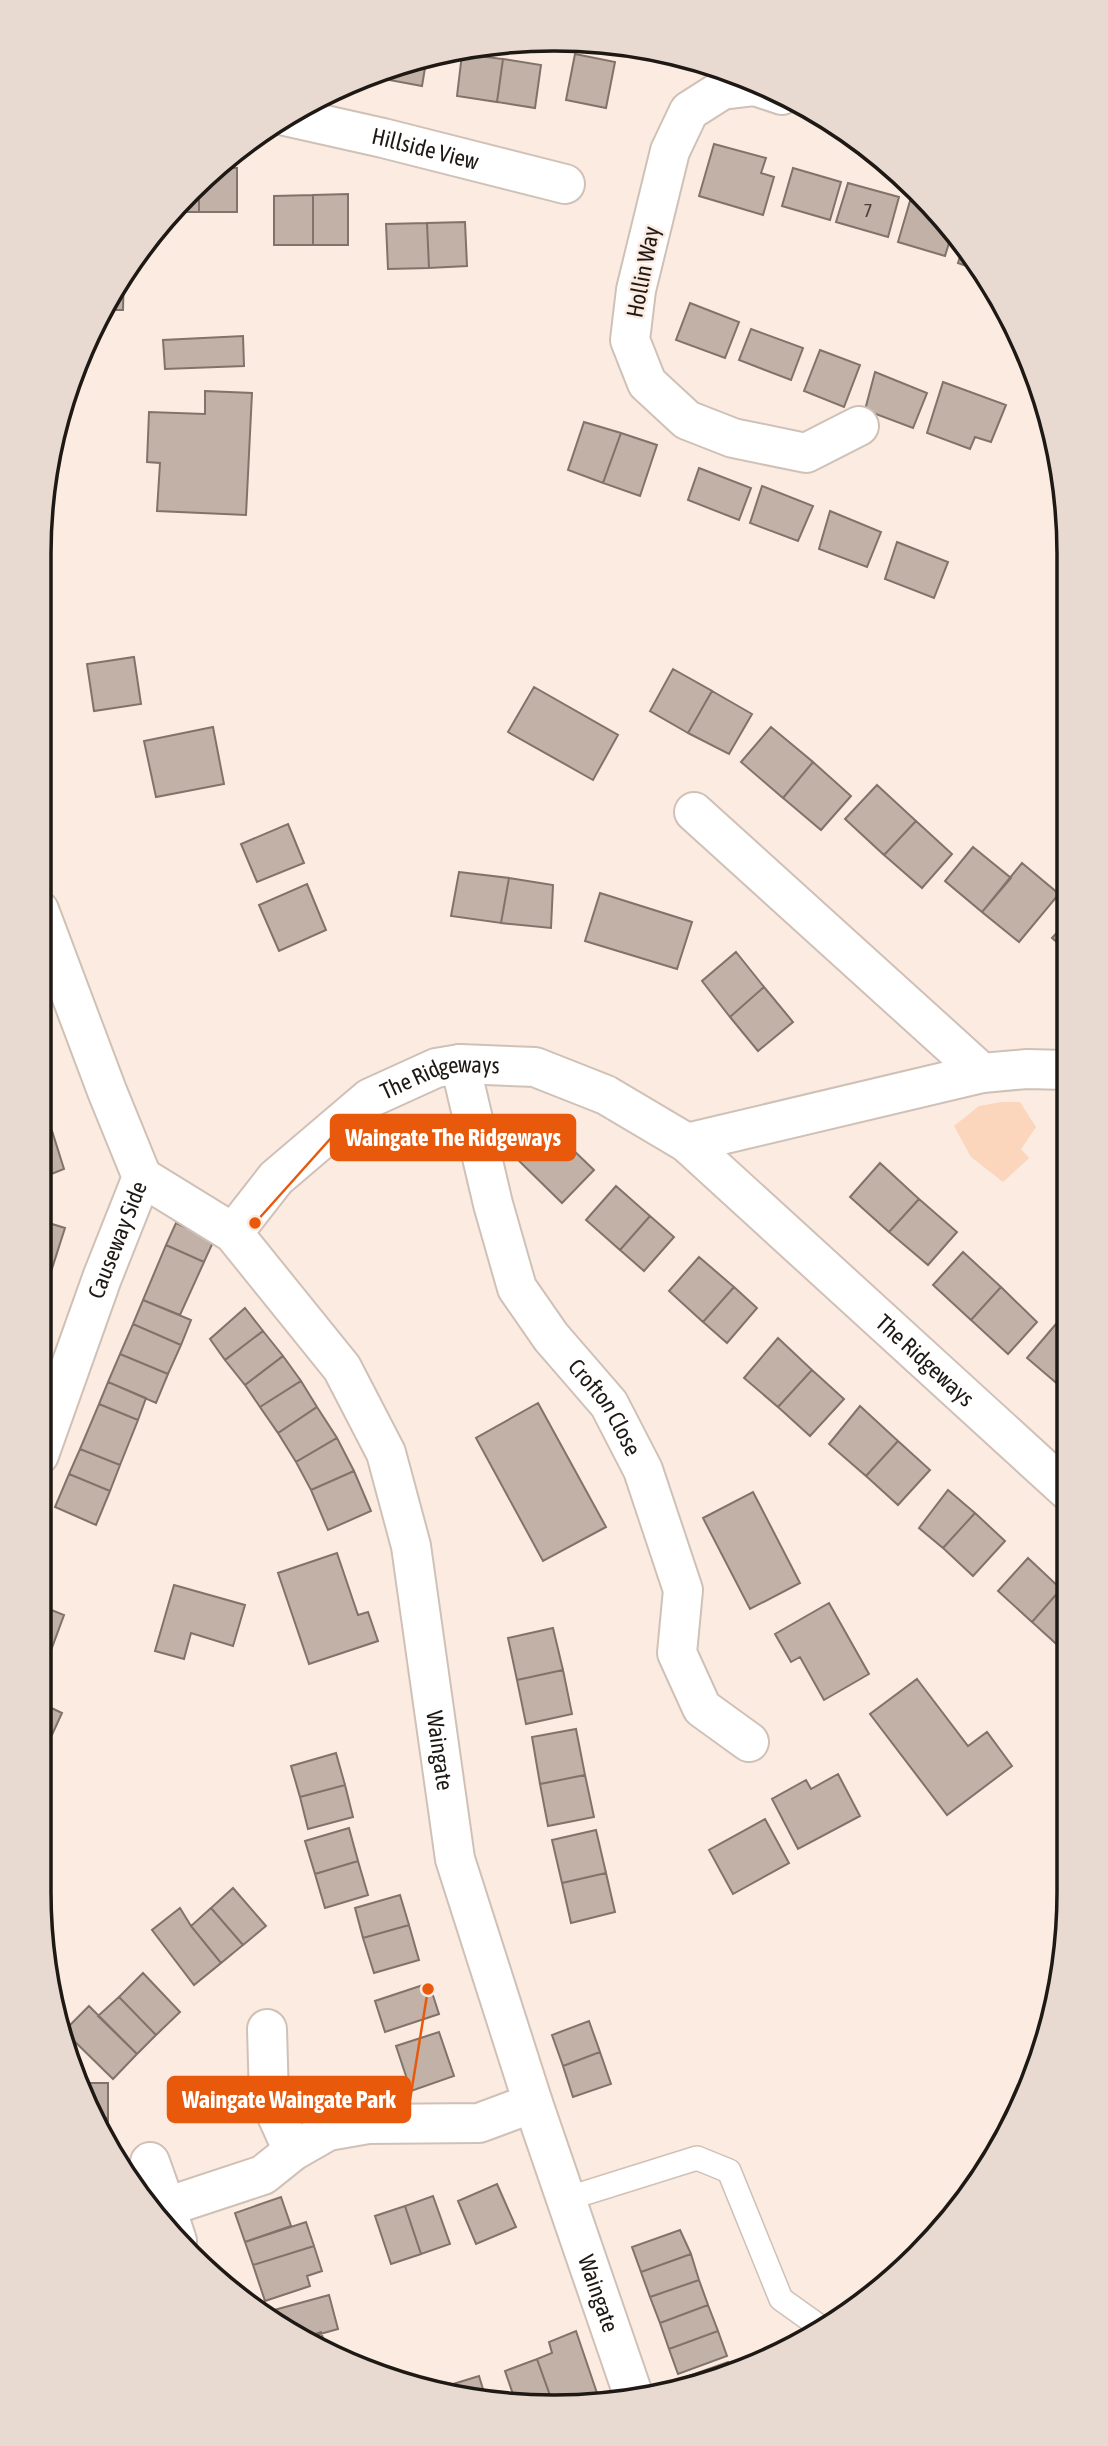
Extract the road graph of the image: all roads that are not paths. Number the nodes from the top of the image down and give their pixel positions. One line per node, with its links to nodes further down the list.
1 (743, 87): 4 (street, Hollin Way)
2 (300, 119): 3 (street, Hillside View)
3 (565, 184)
4 (859, 426)
5 (694, 812): 9 (street)
6 (51, 944): 11 (street, Causeway Side)
7 (460, 1064): 10 (street, The Ridgeways); 12 (street, The Ridgeways); 15 (street, Crofton Close)
8 (1057, 1070): 9 (street)
9 (982, 1073): 10 (street)
10 (687, 1143): 14 (street, The Ridgeways)
11 (142, 1177): 12 (street, Waingate); 13 (street, Causeway Side)
12 (233, 1233): 17 (street, Waingate)
13 (51, 1419)
14 (1057, 1481)
15 (749, 1742)
16 (267, 2029): 18 (street)
17 (533, 2103): 18 (street); 20 (street, Waingate)
18 (293, 2151): 22 (street)
19 (150, 2162): 21 (street)
20 (566, 2199): 23 (lane); 24 (street, Waingate)
21 (169, 2215)
22 (175, 2222)
23 (814, 2323)
24 (631, 2389)

